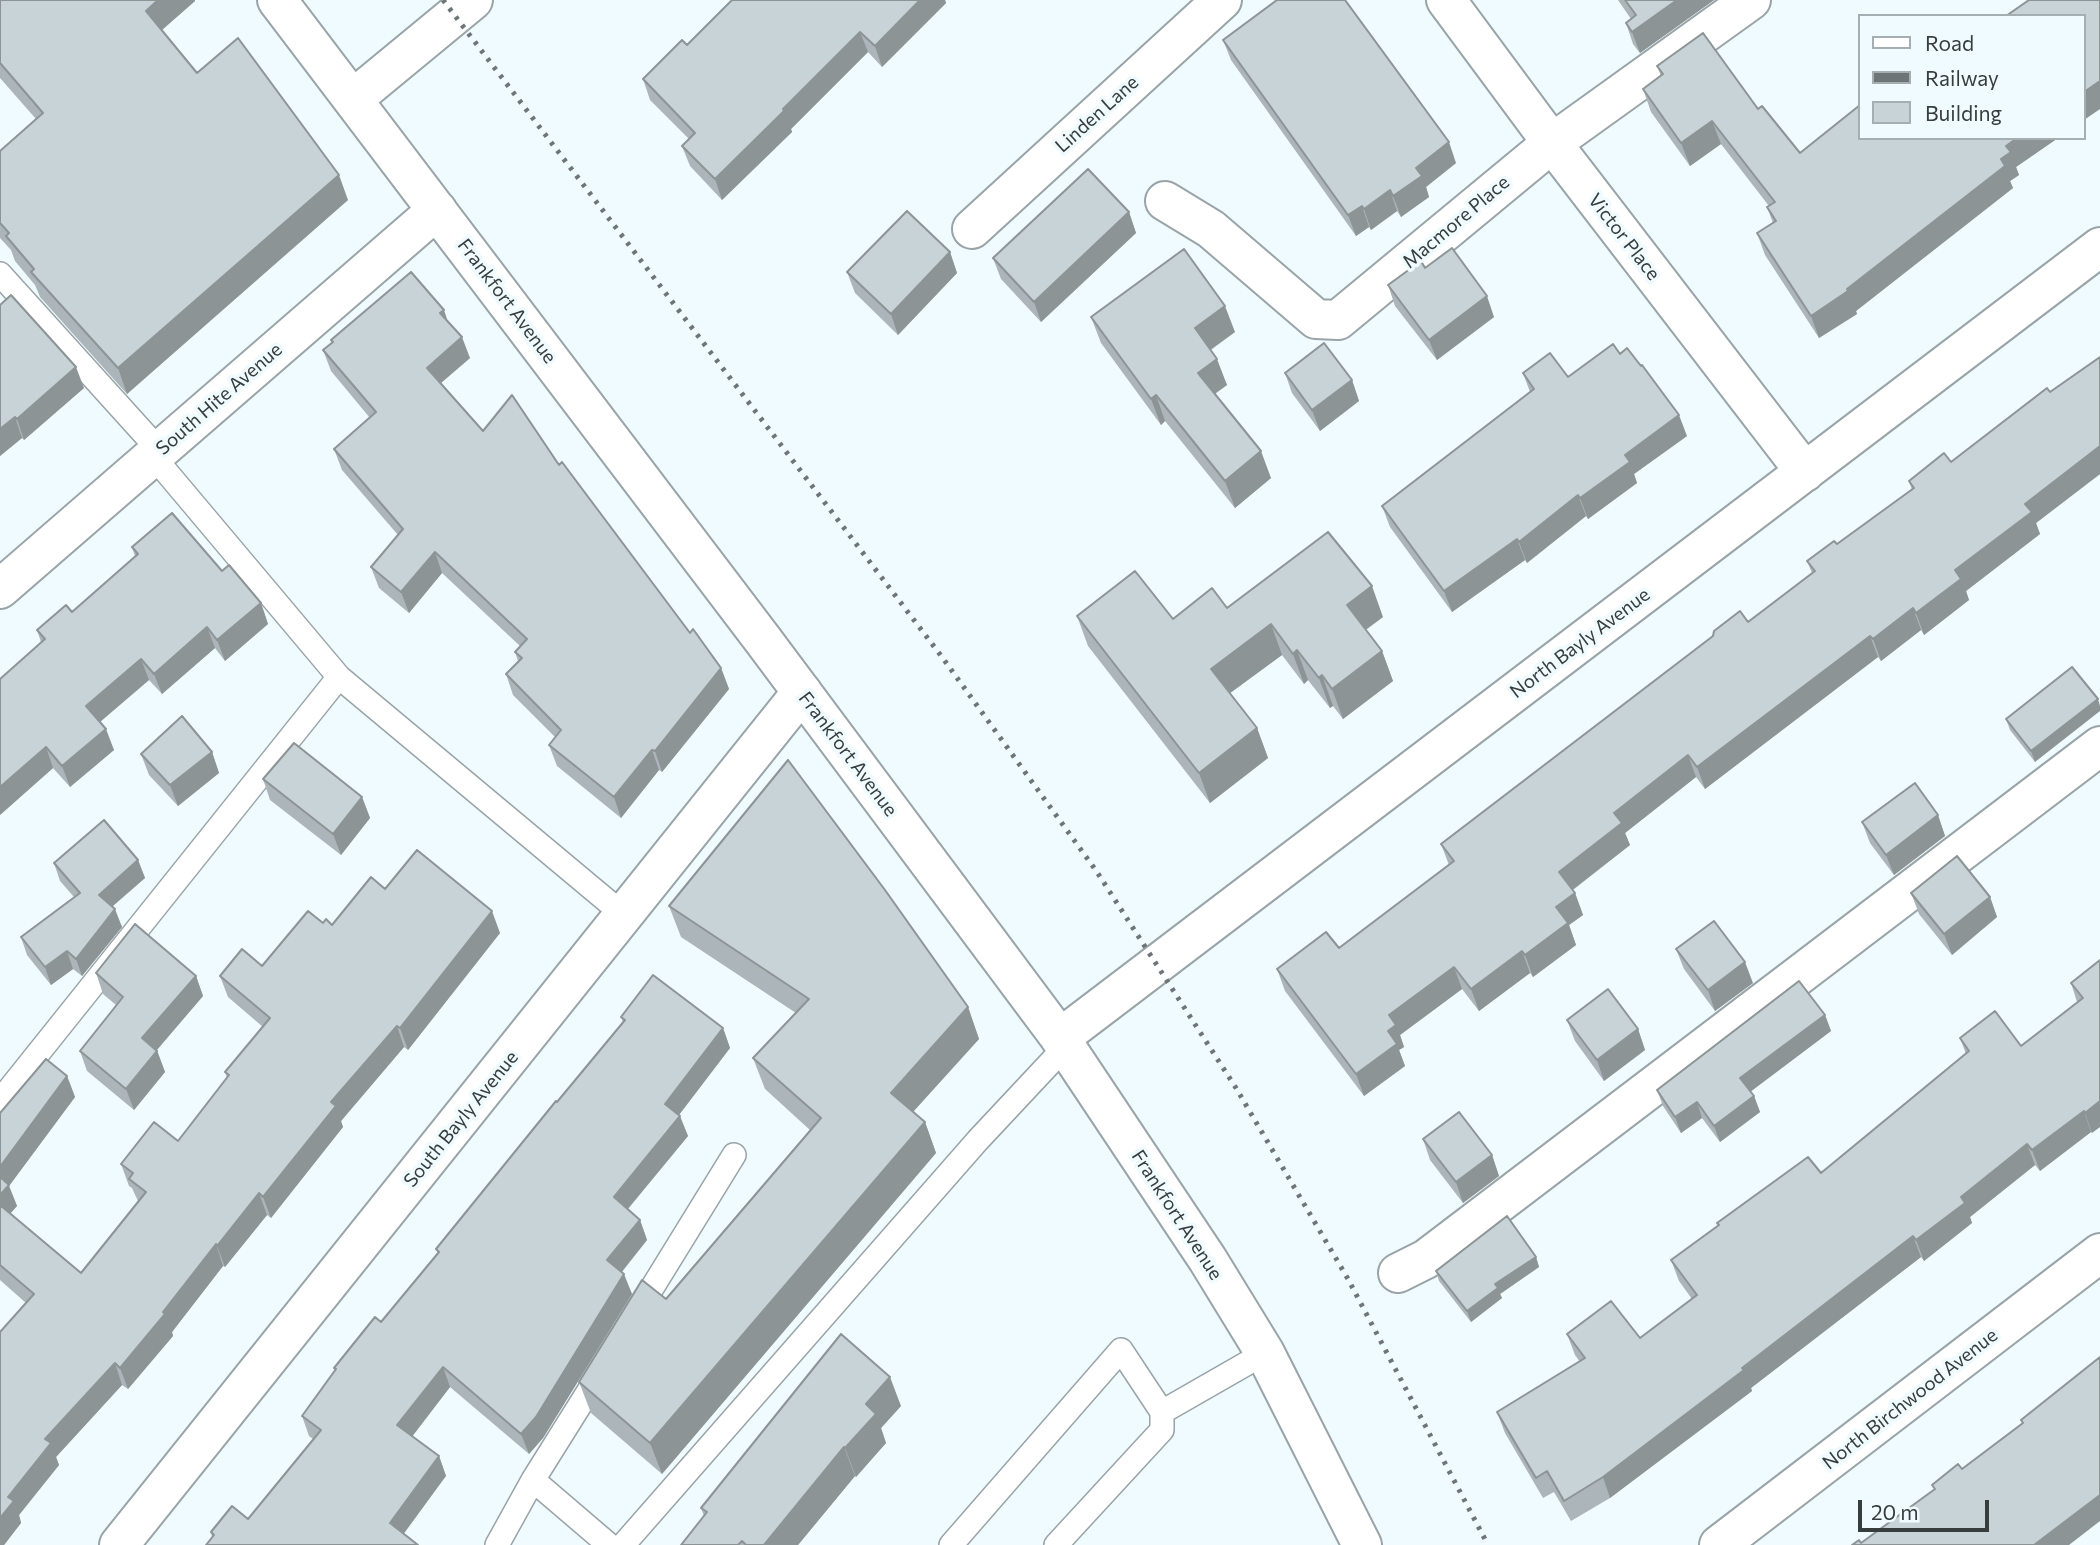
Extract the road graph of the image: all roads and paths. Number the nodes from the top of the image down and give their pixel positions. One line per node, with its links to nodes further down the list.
1 (277, 0): 6 (street, Frankfort Avenue)
2 (473, 0): 6 (street)
3 (1222, 0): 10 (street, Linden Lane)
4 (1446, 0): 7 (street, Victor Place)
5 (1751, 0): 7 (street, Macmore Place)
6 (353, 99): 9 (street, Frankfort Avenue)
7 (1552, 143): 8 (street, Macmore Place); 14 (street, Victor Place)
8 (1164, 201)
9 (438, 210): 13 (street, South Hite Avenue); 17 (street, Frankfort Avenue)
10 (972, 229)
11 (2100, 247): 14 (street, North Bayly Avenue)
12 (0, 274): 13 (lane)
13 (156, 453): 15 (street, South Hite Avenue); 16 (lane)
14 (1805, 472): 20 (street, North Bayly Avenue)
15 (0, 589)
16 (339, 677): 19 (lane); 21 (lane)
17 (802, 692): 19 (street, South Bayly Avenue); 20 (street, Frankfort Avenue)
18 (2100, 746): 24 (street)
19 (624, 915): 30 (street, South Bayly Avenue)
20 (1063, 1042): 27 (street, Frankfort Avenue); 33 (lane)
21 (0, 1101)
22 (734, 1155): 25 (lane)
23 (2100, 1253): 37 (street, North Birchwood Avenue)
24 (1398, 1273)
25 (627, 1329)
26 (612, 1352): 29 (lane)
27 (1265, 1353): 28 (lane); 36 (street, Frankfort Avenue)
28 (1162, 1412): 34 (lane); 35 (lane)
29 (533, 1480): 31 (lane); 32 (lane)
30 (119, 1545)
31 (497, 1545)
32 (609, 1545)
33 (623, 1545)
34 (951, 1545)
35 (1056, 1545)
36 (1362, 1545)
37 (1719, 1545)

